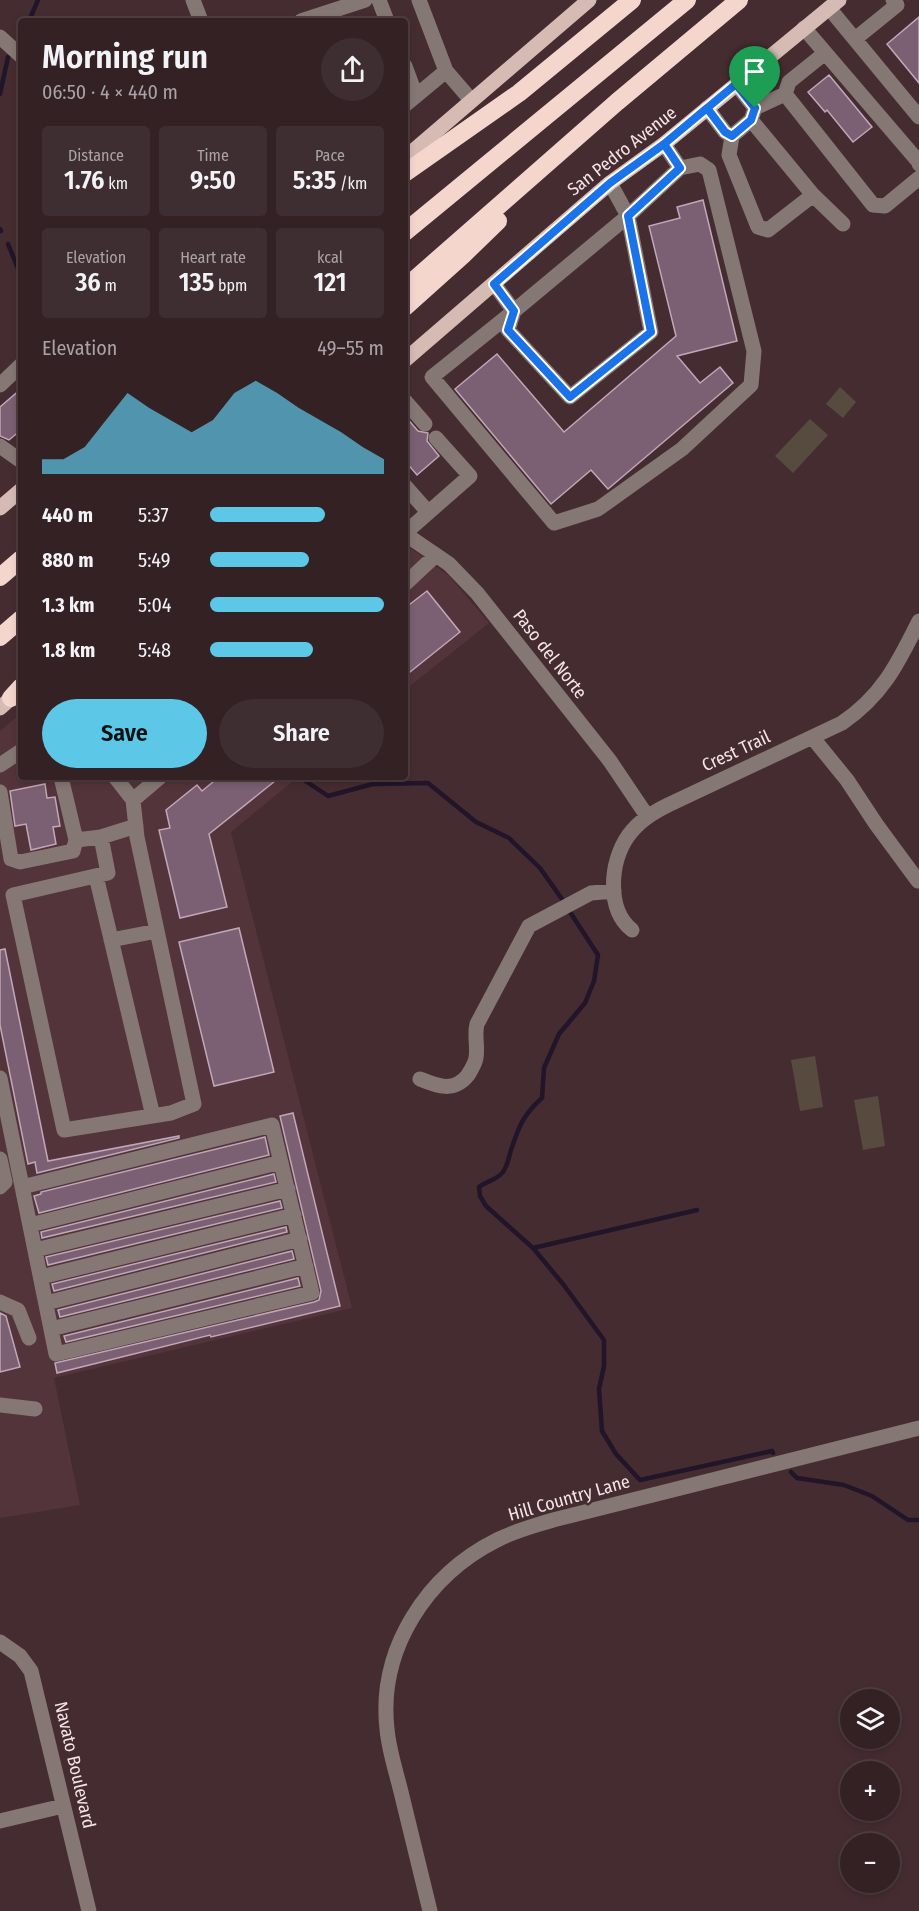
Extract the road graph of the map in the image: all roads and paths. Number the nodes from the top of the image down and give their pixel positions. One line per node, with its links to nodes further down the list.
1 (194, 0): 11 (street)
2 (365, 0): 12 (street)
3 (379, 0): 13 (street)
4 (419, 0): 19 (street)
5 (589, 0): 23 (main road)
6 (632, 0): 34 (highway)
7 (687, 0): 40 (highway)
8 (739, 0): 25 (highway)
9 (893, 0): 16 (street)
10 (834, 4): 14 (main road, San Pedro Avenue); 16 (street)
11 (200, 18)
12 (310, 18)
13 (386, 18)
14 (804, 28): 18 (street); 21 (main road, San Pedro Avenue)
15 (0, 37): 17 (street)
16 (855, 39): 28 (street)
17 (18, 53)
18 (825, 53): 22 (street); 32 (street)
19 (446, 71): 23 (street); 24 (street)
20 (408, 84): 24 (street)
21 (736, 84): 26 (main road, San Pedro Avenue); 27 (street)
22 (785, 94): 27 (street); 35 (street)
23 (471, 100): 31 (main road)
24 (411, 101)
25 (617, 102): 42 (highway); 43 (highway)
26 (707, 108): 29 (street); 30 (main road, San Pedro Avenue)
27 (753, 114): 29 (street); 37 (street)
28 (919, 117)
29 (732, 136): 37 (street)
30 (664, 144): 33 (street); 36 (main road, San Pedro Avenue)
31 (408, 155)
32 (919, 164)
33 (680, 168): 38 (street); 44 (street)
34 (408, 171)
35 (919, 178)
36 (610, 183): 38 (street); 41 (main road, San Pedro Avenue)
37 (813, 195): 39 (street)
38 (628, 216): 44 (street); 44 (street)
39 (843, 224)
40 (408, 230)
41 (494, 284): 44 (street); 45 (main road, San Pedro Avenue)
42 (408, 285)
43 (408, 304)
44 (514, 311)
45 (408, 357)
46 (18, 368): 47 (street)
47 (0, 385)
48 (408, 404): 49 (street)
49 (425, 424)
50 (436, 438): 56 (street)
51 (0, 446): 52 (street)
52 (18, 455)
53 (408, 490): 56 (street)
54 (18, 493): 55 (main road)
55 (0, 508)
56 (428, 513): 57 (street)
57 (408, 530)
58 (408, 535): 59 (street, Paso del Norte)
59 (436, 555): 62 (street); 74 (street, Paso del Norte)
60 (18, 562): 61 (highway)
61 (0, 577)
62 (408, 581)
63 (919, 621): 66 (street, Crest Trail)
64 (18, 622): 65 (highway)
65 (0, 637)
66 (812, 737): 74 (street, Crest Trail); 79 (street)
67 (18, 753): 68 (street)
68 (0, 765)
69 (62, 780): 77 (street)
70 (117, 780): 73 (street)
71 (156, 780): 73 (street)
72 (0, 792): 77 (street)
73 (133, 800): 75 (street)
74 (647, 816): 80 (street, Crest Trail)
75 (136, 826): 76 (street); 82 (street)
76 (101, 837): 77 (street); 78 (street)
77 (74, 845)
78 (96, 876): 83 (street); 86 (street)
79 (918, 881)
80 (614, 891): 81 (street, Crest Trail); 85 (street)
81 (632, 930)
82 (157, 931): 83 (street); 86 (street)
83 (111, 940): 86 (street)
84 (0, 1078): 89 (street)
85 (420, 1079)
86 (153, 1116)
87 (0, 1159): 90 (street)
88 (281, 1162): 89 (street); 91 (street); 93 (street)
89 (22, 1187): 93 (street)
90 (0, 1188)
91 (288, 1189): 92 (street); 95 (street)
92 (294, 1215): 94 (street); 97 (street)
93 (30, 1225): 95 (street)
94 (300, 1239): 96 (street); 99 (street)
95 (35, 1250): 97 (street)
96 (306, 1266): 100 (street); 100 (street)
97 (41, 1278): 99 (street)
98 (0, 1302): 101 (street)
99 (46, 1303): 100 (street)
100 (51, 1329)
101 (29, 1338)
102 (0, 1405): 103 (street)
103 (35, 1409)
104 (919, 1428): 109 (street, Hill Country Lane)
105 (0, 1642): 106 (street, Navato Boulevard)
106 (63, 1806): 107 (street); 108 (street, Navato Boulevard)
107 (0, 1821)
108 (89, 1911)
109 (430, 1911)

